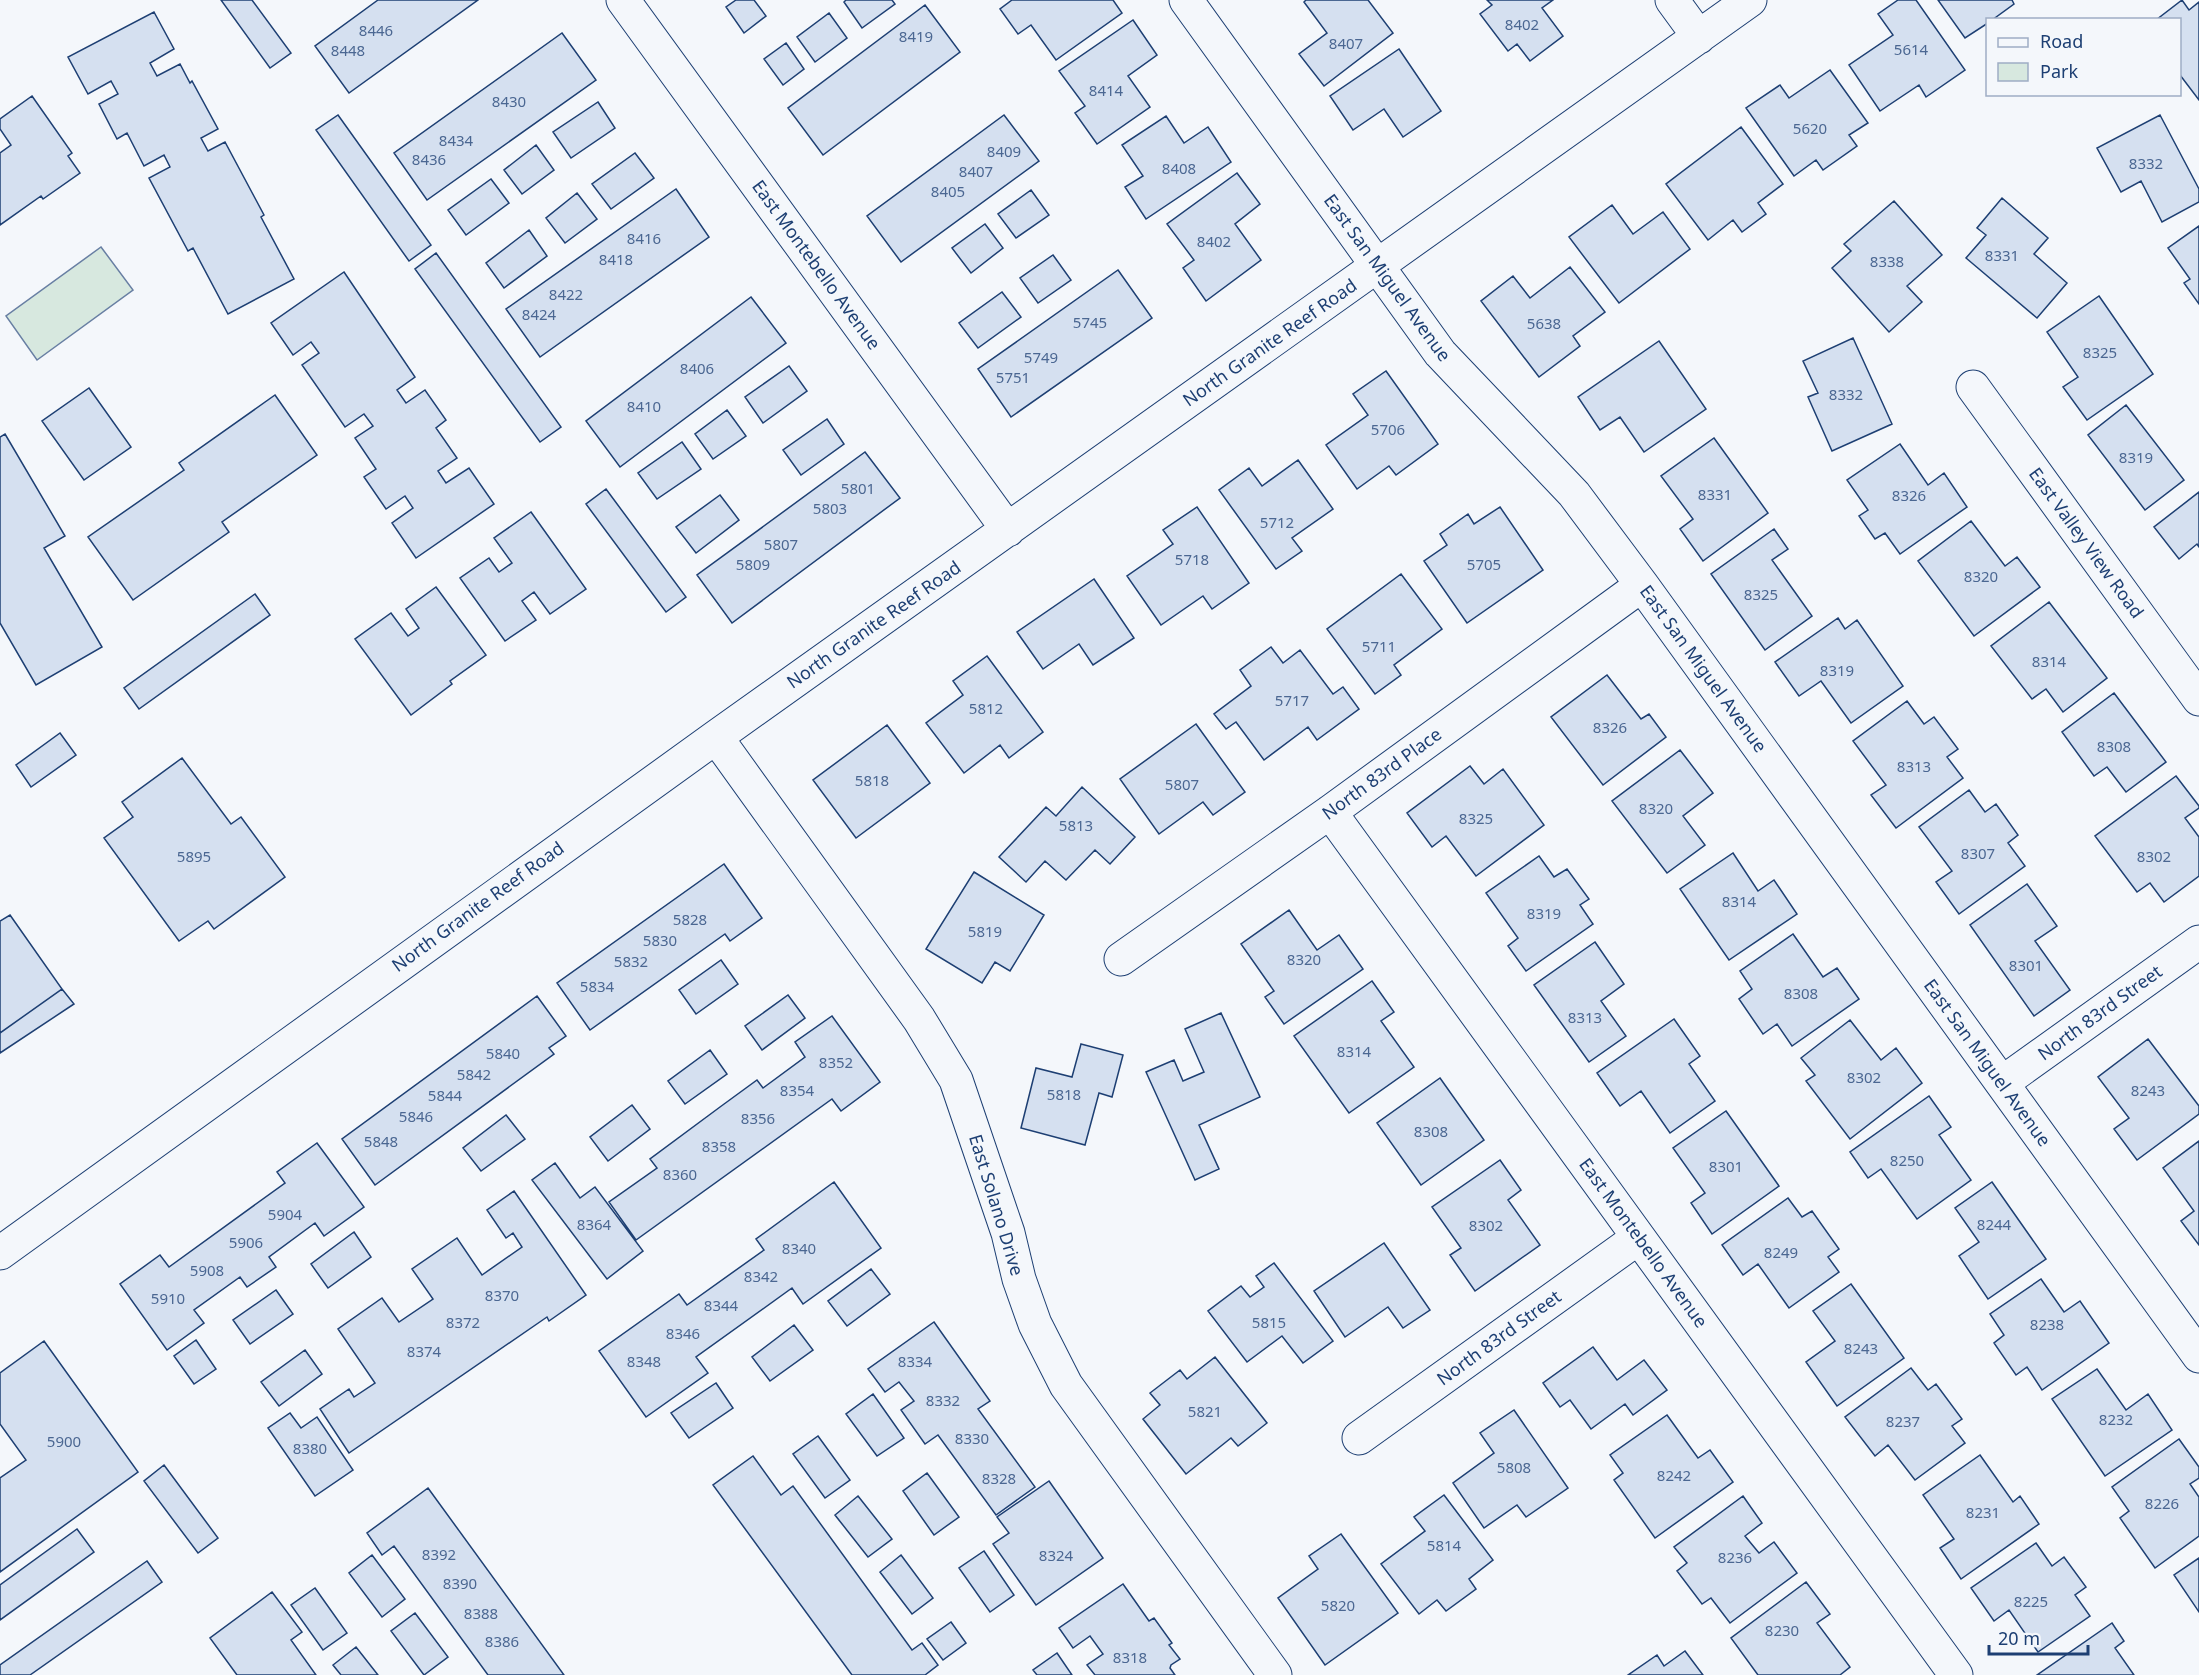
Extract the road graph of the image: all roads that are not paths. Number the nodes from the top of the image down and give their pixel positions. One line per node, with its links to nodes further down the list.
1 (623, 0): 8 (street, East Montebello Avenue)
2 (1186, 0): 6 (street, East San Miguel Avenue)
3 (1672, 0): 5 (street)
4 (1750, 0): 5 (street, North Granite Reef Road)
5 (1699, 37): 6 (street, North Granite Reef Road)
6 (1377, 267): 8 (street, North Granite Reef Road); 9 (street, East San Miguel Avenue)
7 (1973, 387): 10 (street, East Valley View Road)
8 (1008, 530): 11 (street, North Granite Reef Road)
9 (1642, 585): 12 (street, North 83rd Place); 15 (street, East San Miguel Avenue)
10 (2199, 699)
11 (716, 737): 17 (street, North Granite Reef Road); 21 (street, East Solano Drive)
12 (1330, 812): 14 (street, North 83rd Place); 16 (street, East Montebello Avenue)
13 (2199, 942): 15 (street, North 83rd Street)
14 (1120, 959)
15 (2002, 1083): 18 (street, East San Miguel Avenue)
16 (1638, 1238): 19 (street, North 83rd Street); 20 (street, East Montebello Avenue)
17 (0, 1253)
18 (2199, 1356)
19 (1359, 1438)
20 (1942, 1670)
21 (1275, 1675)

